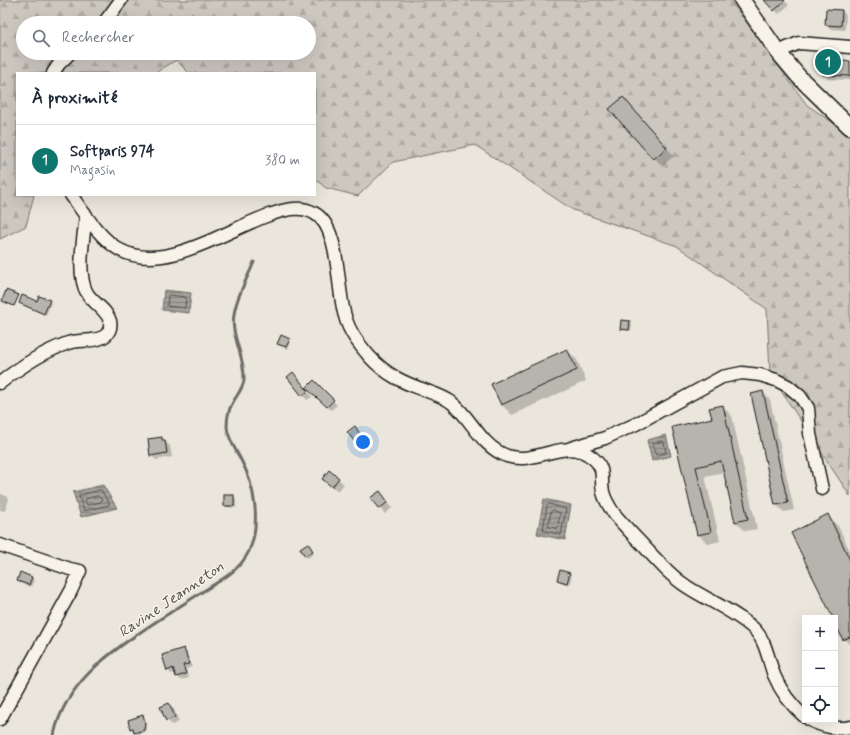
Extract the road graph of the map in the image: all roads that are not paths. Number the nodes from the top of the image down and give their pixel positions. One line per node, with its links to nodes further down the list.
1 (121, 0): 3 (street)
2 (742, 0): 5 (street)
3 (109, 16)
4 (850, 47): 5 (street)
5 (778, 52): 8 (street)
6 (63, 60): 7 (street)
7 (54, 72)
8 (850, 127)
9 (72, 196): 10 (street)
10 (86, 215): 11 (street); 12 (street)
11 (0, 383)
12 (571, 448): 13 (street); 15 (street)
13 (822, 489)
14 (0, 545): 16 (street)
15 (802, 715)
16 (0, 719)
17 (815, 723): 18 (street)
18 (850, 727)

